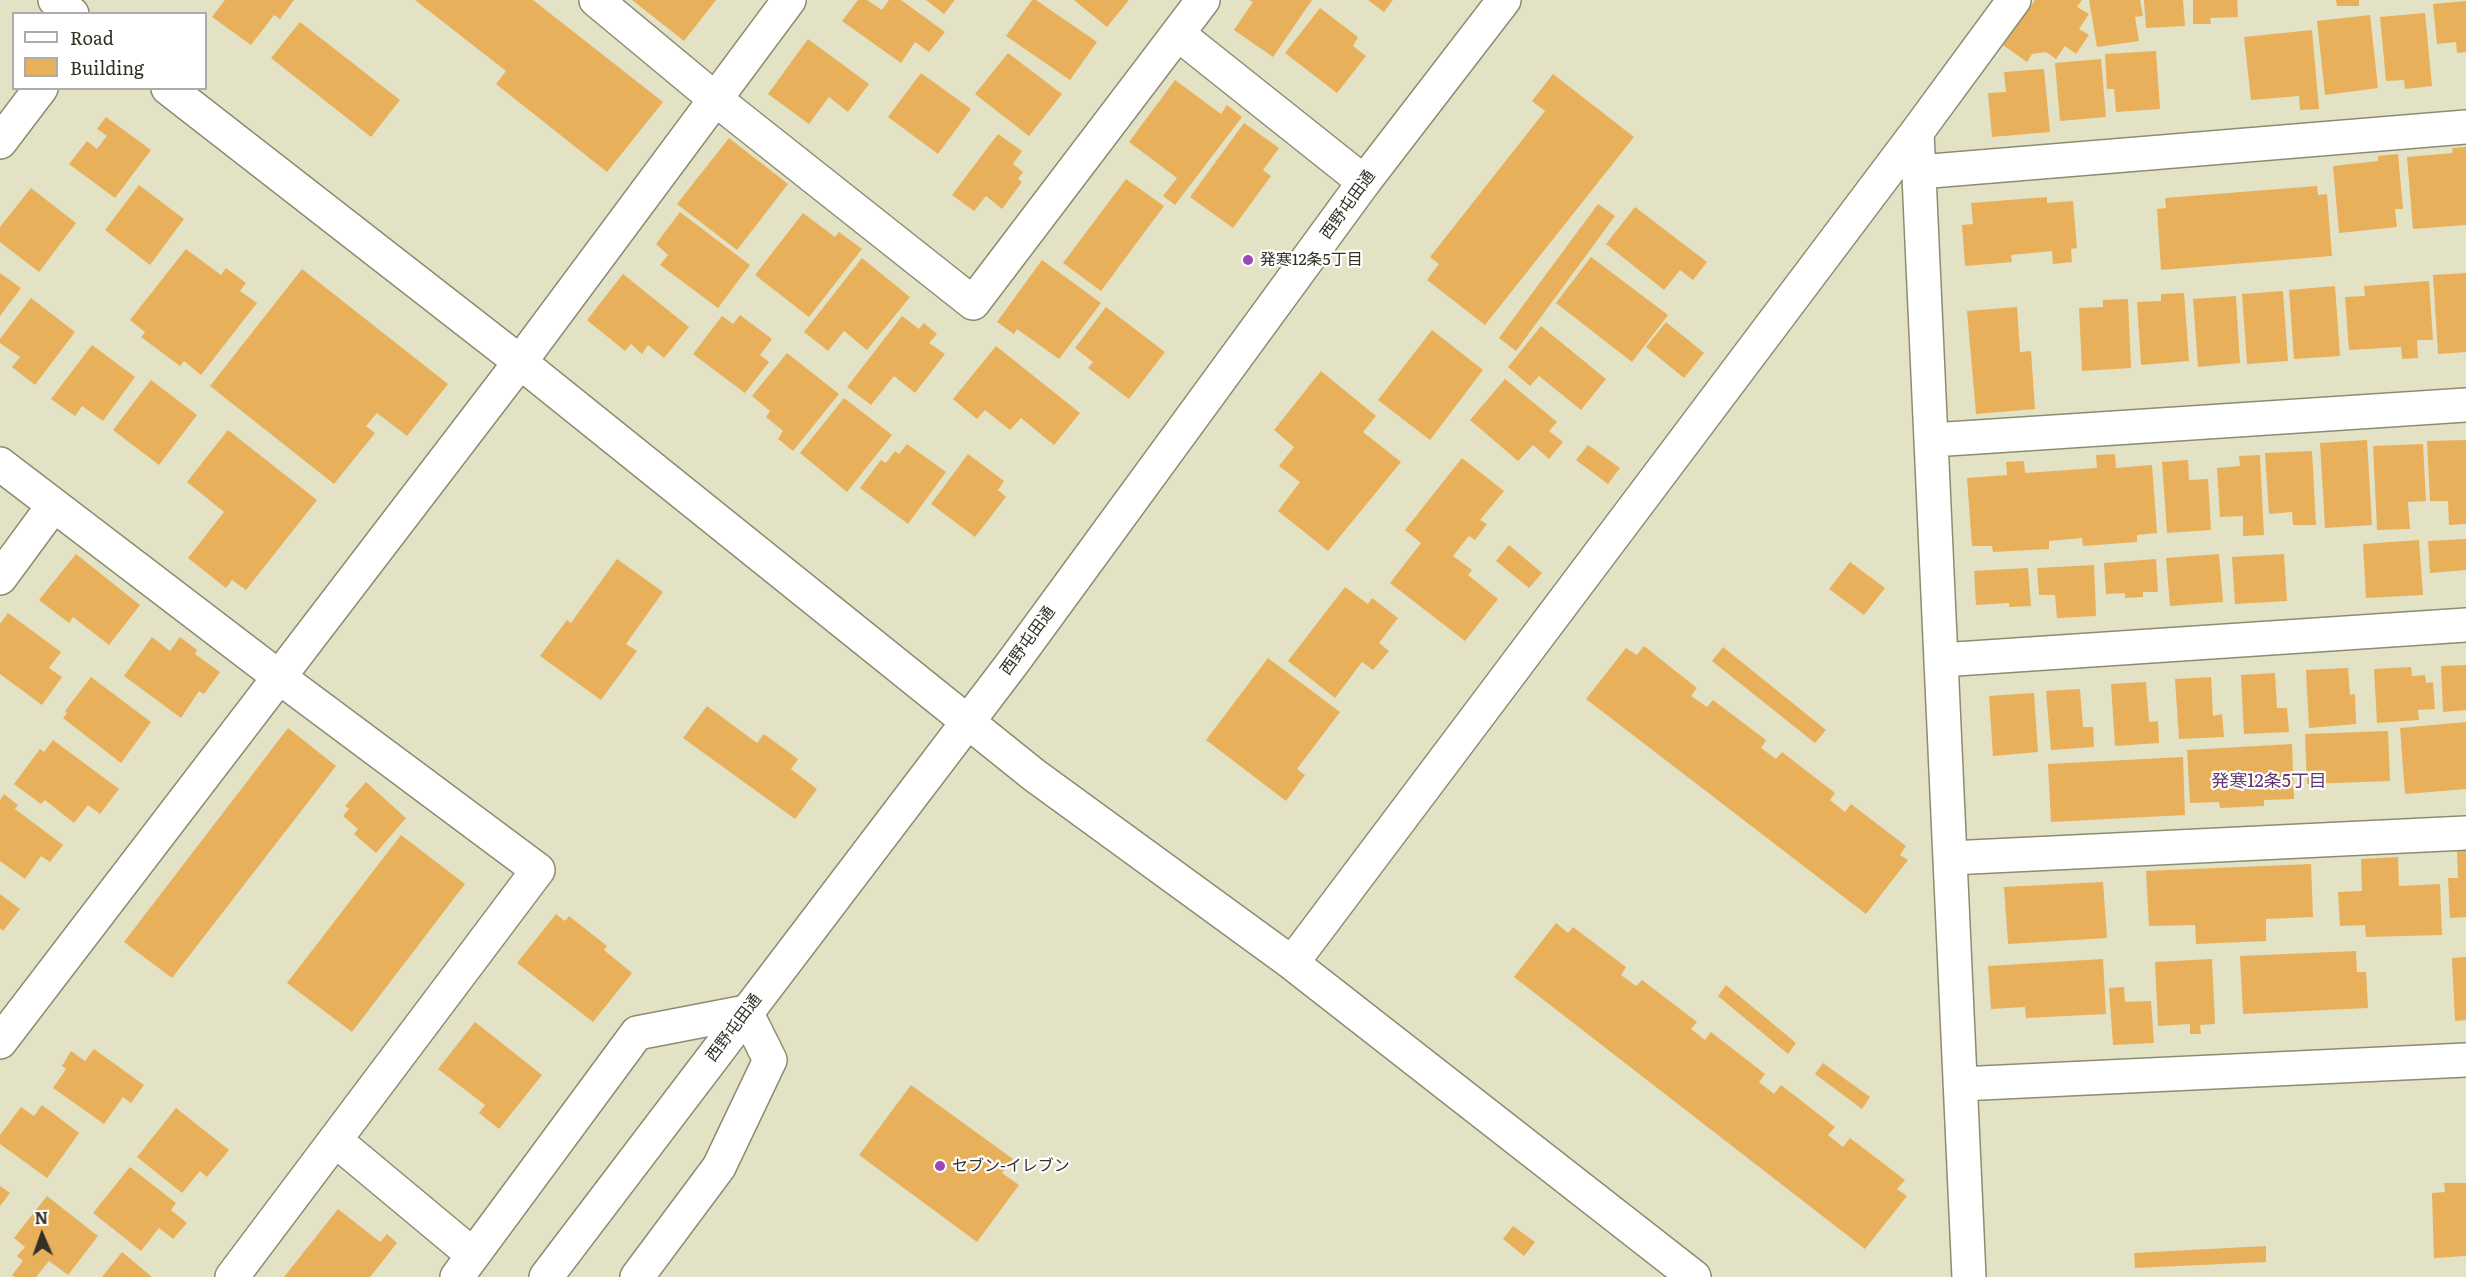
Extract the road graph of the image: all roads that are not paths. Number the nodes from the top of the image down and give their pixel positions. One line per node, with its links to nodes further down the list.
1 (55, 0): 7 (street)
2 (596, 0): 11 (street)
3 (789, 0): 11 (street)
4 (1203, 0): 8 (street)
5 (1504, 0): 16 (street, 西野屯田通)
6 (2014, 0): 13 (street)
7 (70, 12)
8 (1178, 34): 11 (street); 16 (street)
9 (39, 90): 14 (street)
10 (171, 90): 17 (street)
11 (714, 98): 17 (street)
12 (2466, 127): 15 (street)
13 (1917, 132): 15 (street); 29 (street)
14 (0, 142)
15 (1919, 172): 19 (street)
16 (1364, 182): 26 (street, 西野屯田通)
17 (519, 362): 25 (street); 26 (street)
18 (2466, 405): 19 (street)
19 (1932, 440): 24 (street)
20 (0, 464): 21 (street)
21 (53, 506): 22 (street); 25 (street)
22 (0, 578)
23 (2466, 625): 24 (street)
24 (1941, 660): 28 (street)
25 (279, 677): 31 (street); 34 (street)
26 (968, 723): 29 (street); 30 (street, 西野屯田通)
27 (2466, 833): 28 (street)
28 (1950, 858): 33 (street)
29 (1292, 963): 36 (street)
30 (746, 1012): 35 (street); 38 (street, 西野屯田通); 39 (street)
31 (0, 1042)
32 (2466, 1060): 33 (street)
33 (1960, 1084): 40 (street)
34 (334, 1140): 35 (street); 37 (street)
35 (465, 1266)
36 (1692, 1276)
37 (232, 1277)
38 (546, 1277)
39 (637, 1277)
40 (1969, 1277)

